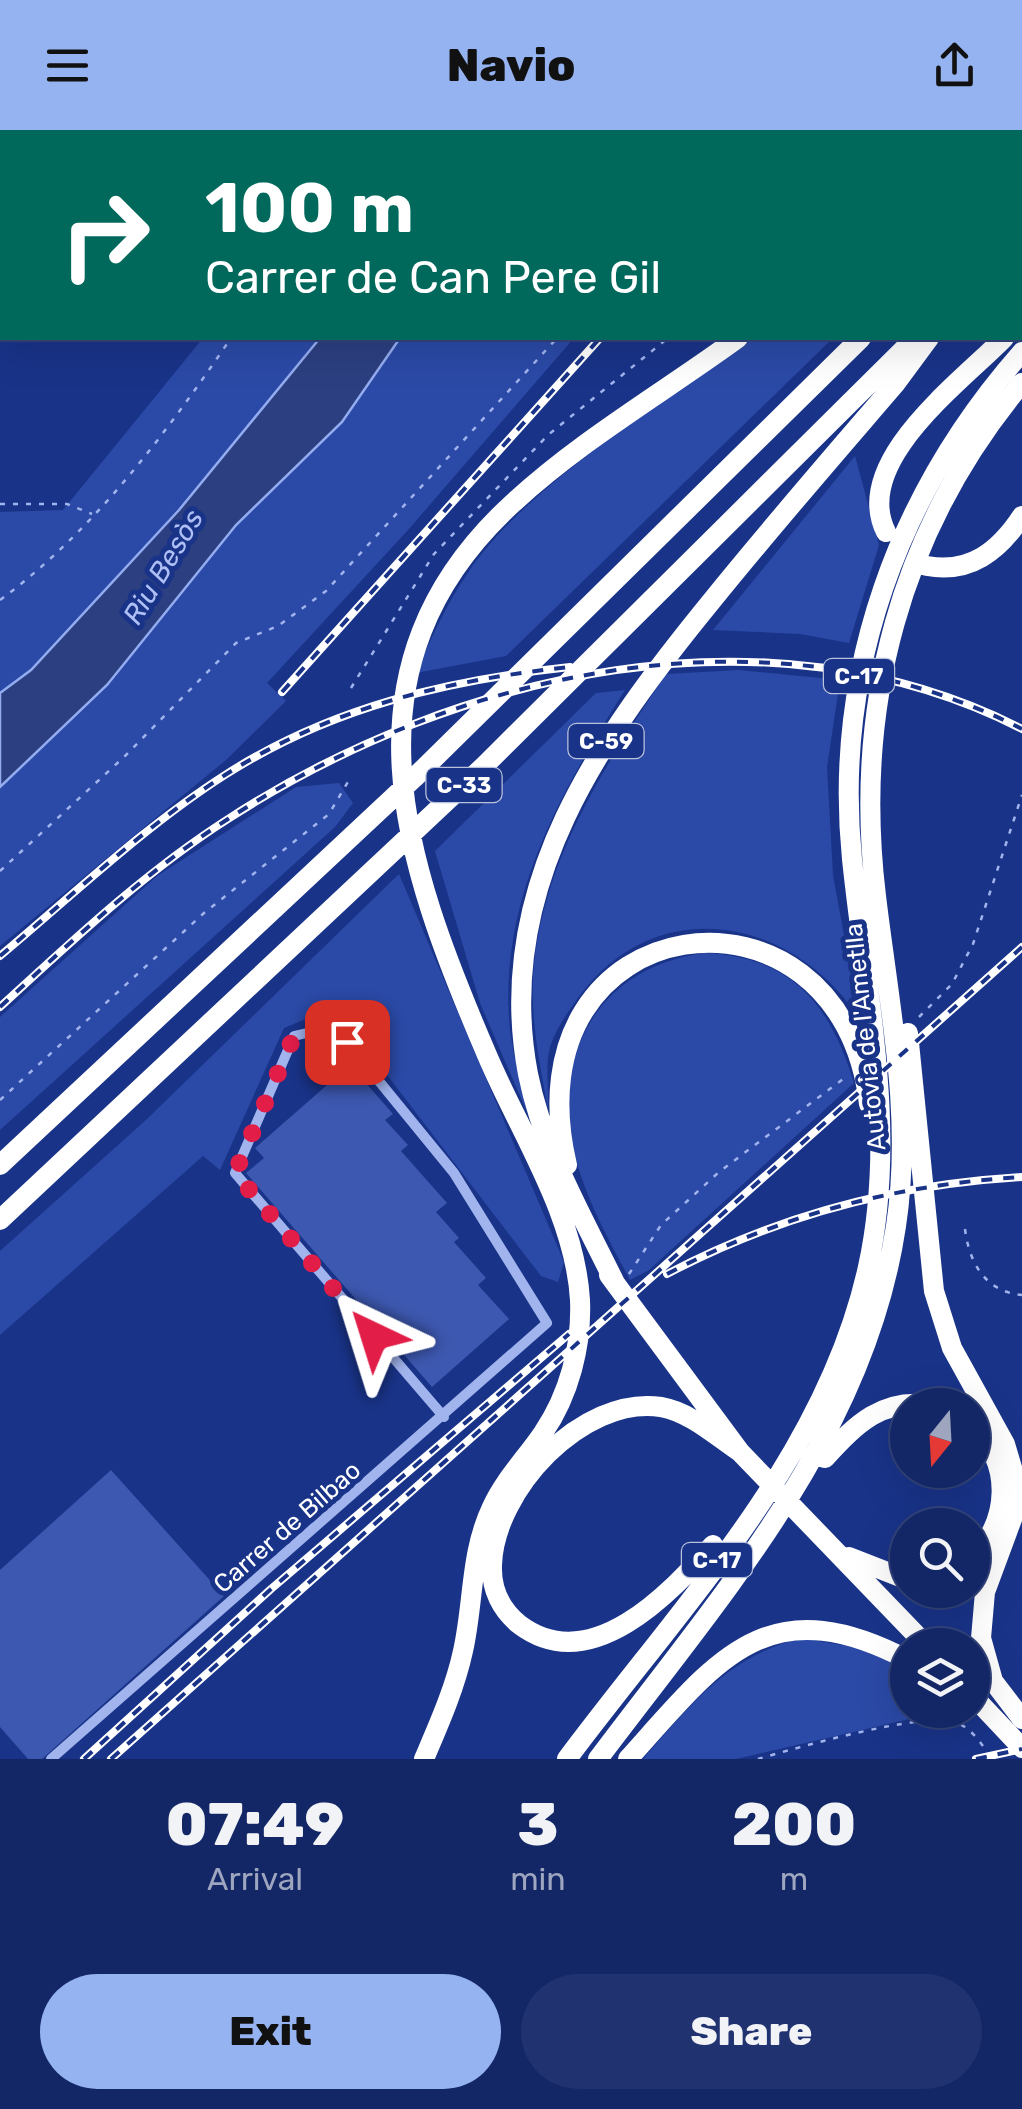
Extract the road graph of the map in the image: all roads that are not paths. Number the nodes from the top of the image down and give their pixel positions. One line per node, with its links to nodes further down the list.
1 (735, 340): 15 (highway, C-59)
2 (858, 340): 13 (highway, C-33)
3 (913, 340): 16 (highway, C-33)
4 (927, 340): 17 (highway, C-59)
5 (1002, 340): 9 (highway)
6 (1022, 352): 12 (highway, C-17)
7 (1022, 383): 11 (highway, Autovia de l'Ametlla / C-17)
8 (1022, 516): 10 (highway)
9 (886, 532)
10 (927, 566)
11 (907, 1084): 23 (highway, Autovia de l'Ametlla / C-17); 33 (highway)
12 (876, 1113): 14 (highway, C-59); 17 (highway, C-59)
13 (0, 1165)
14 (880, 1187): 24 (highway, C-17)
15 (547, 1188): 18 (highway, C-59); 36 (highway)
16 (0, 1220)
17 (589, 1229): 18 (highway, C-59)
18 (621, 1281): 22 (highway, C-59)
19 (890, 1407): 23 (highway)
20 (444, 1417): 20 (street, Carrer de Bilbao); 35 (street, Carrer de Bilbao)
21 (990, 1449): 25 (highway)
22 (740, 1452): 24 (highway); 26 (highway, C-59)
23 (805, 1476): 38 (highway, Autovia de l'Ametlla / C-17)
24 (749, 1518): 37 (highway, C-17)
25 (990, 1532)
26 (819, 1537): 27 (highway); 28 (highway, C-59)
27 (890, 1574)
28 (909, 1628)
29 (890, 1653): 39 (highway)
30 (990, 1701): 33 (highway)
31 (990, 1706): 33 (highway)
32 (990, 1712): 33 (highway)
33 (1015, 1721): 34 (highway)
34 (1022, 1748)
35 (51, 1759)
36 (424, 1759)
37 (567, 1759)
38 (598, 1759)
39 (628, 1759)

